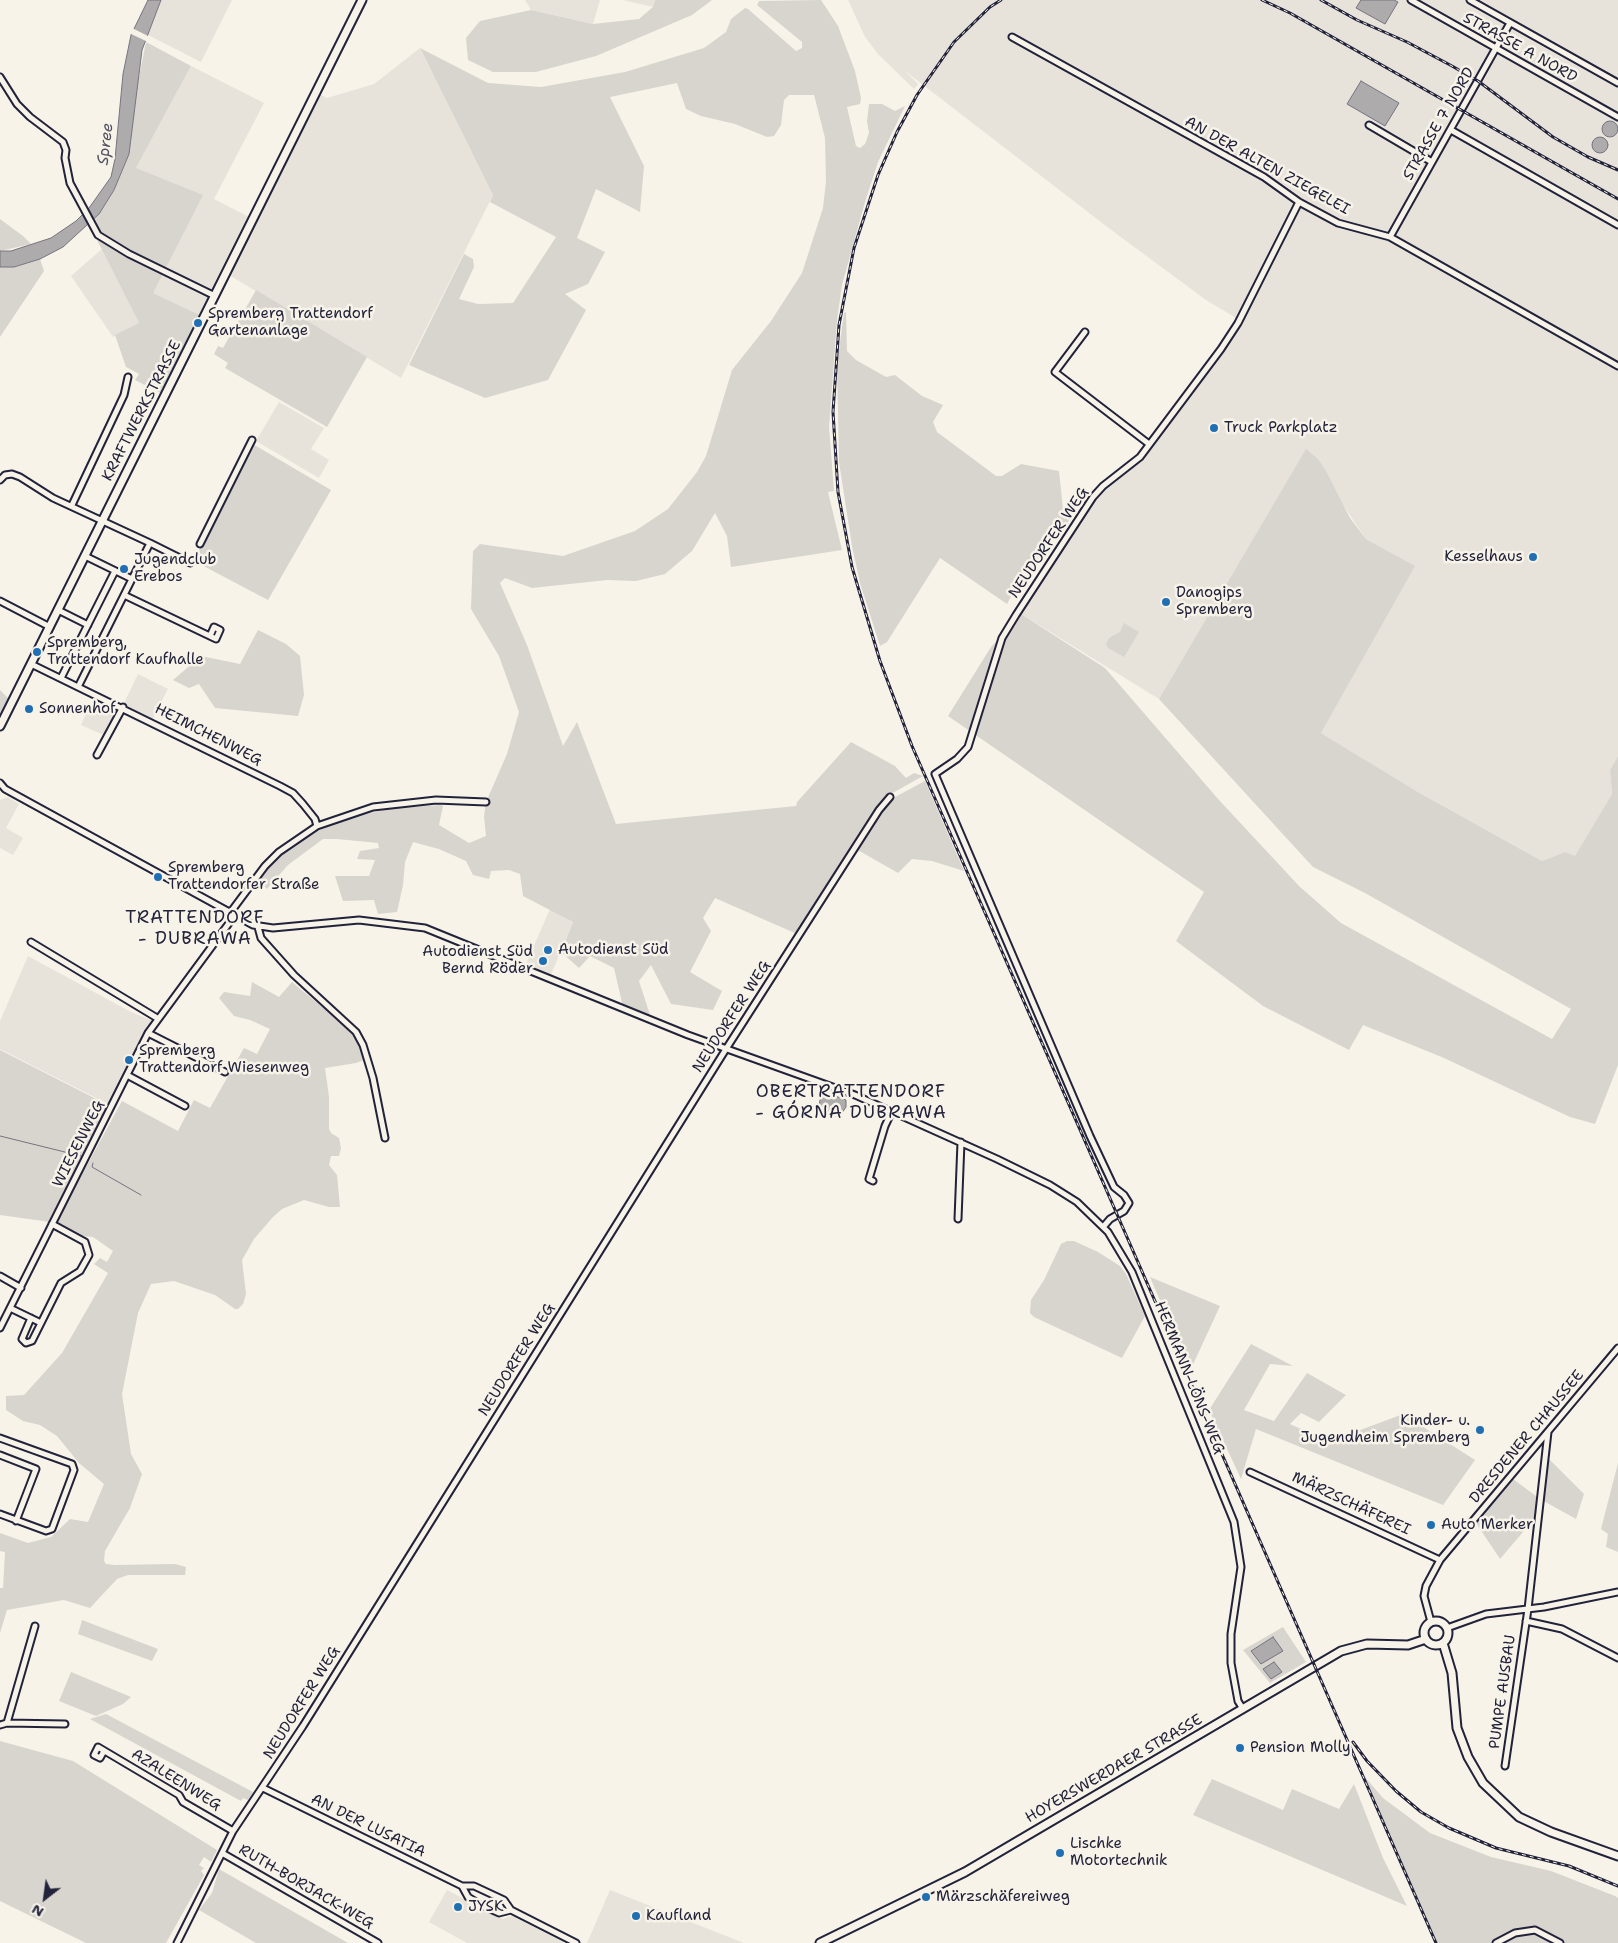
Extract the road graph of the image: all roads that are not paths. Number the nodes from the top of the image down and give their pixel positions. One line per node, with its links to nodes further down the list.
1 (362, 0): 18 (main road, KRAFTWERKSTRASSE)
2 (1411, 0): 5 (street, STRASSE A NORD)
3 (1424, 0): 5 (street)
4 (1470, 0): 6 (street)
5 (1421, 6): 8 (street, STRASSE A NORD)
6 (1510, 23): 8 (street, STRASSE 7 NORD); 10 (street)
7 (1012, 37): 15 (street, AN DER ALTEN ZIEGELEI)
8 (1496, 49): 11 (street, STRASSE A NORD); 13 (street, STRASSE 7 NORD)
9 (0, 77): 18 (street)
10 (1618, 83)
11 (1618, 117)
12 (1369, 125): 14 (street)
13 (1451, 130): 14 (street, STRASSE 7 NORD); 16 (street)
14 (1432, 162): 17 (street, STRASSE 7 NORD)
15 (1300, 202): 17 (street, AN DER ALTEN ZIEGELEI); 23 (street, NEUDORFER WEG)
16 (1618, 225)
17 (1390, 237): 20 (street, AN DER ALTEN ZIEGELEI)
18 (215, 296): 26 (main road, KRAFTWERKSTRASSE)
19 (1086, 332): 23 (street)
20 (1618, 366)
21 (128, 377): 25 (street)
22 (252, 440): 28 (street)
23 (1149, 444): 66 (street, NEUDORFER WEG)
24 (0, 480): 25 (street)
25 (72, 506): 26 (street)
26 (103, 520): 27 (street); 29 (main road, KRAFTWERKSTRASSE)
27 (150, 544): 30 (street); 32 (street)
28 (200, 544)
29 (85, 556): 31 (street); 35 (main road, KRAFTWERKSTRASSE)
30 (190, 563)
31 (115, 570): 32 (street); 36 (street)
32 (132, 579): 33 (street)
33 (124, 595): 38 (street); 41 (street)
34 (0, 601): 37 (street)
35 (58, 610): 36 (street); 37 (main road, KRAFTWERKSTRASSE)
36 (88, 625): 40 (street)
37 (50, 627): 39 (main road, KRAFTWERKSTRASSE)
38 (210, 636)
39 (31, 664): 40 (street, HEIMCHENWEG); 43 (main road, KRAFTWERKSTRASSE)
40 (61, 678): 41 (street, HEIMCHENWEG)
41 (78, 686): 42 (street, HEIMCHENWEG)
42 (123, 707): 44 (street); 50 (street, HEIMCHENWEG)
43 (0, 726)
44 (97, 755)
45 (0, 783): 46 (street)
46 (5, 789): 47 (street); 51 (street)
47 (0, 794)
48 (890, 797): 56 (street, NEUDORFER WEG)
49 (486, 802): 50 (street, WIESENWEG)
50 (317, 826): 51 (street, WIESENWEG)
51 (232, 914): 52 (street); 54 (street, WIESENWEG)
52 (258, 927): 56 (street, HERMANN-LÖNS-WEG); 61 (street)
53 (31, 942): 54 (street)
54 (158, 1018): 55 (street, WIESENWEG)
55 (148, 1033): 57 (street); 58 (street, WIESENWEG)
56 (726, 1048): 60 (street, HERMANN-LÖNS-WEG); 96 (street, NEUDORFER WEG)
57 (225, 1072)
58 (127, 1075): 59 (street); 65 (street, WIESENWEG)
59 (185, 1106)
60 (892, 1111): 62 (street, HERMANN-LÖNS-WEG); 63 (street)
61 (385, 1138)
62 (961, 1142): 64 (street); 66 (street, HERMANN-LÖNS-WEG)
63 (873, 1181)
64 (958, 1219)
65 (52, 1224): 68 (street, WIESENWEG); 71 (street)
66 (1104, 1226): 90 (street, HERMANN-LÖNS-WEG)
67 (0, 1276): 68 (street)
68 (21, 1288): 69 (street, WIESENWEG)
69 (10, 1308): 70 (street); 72 (street, WIESENWEG)
70 (31, 1318): 71 (street); 71 (street)
71 (41, 1323)
72 (0, 1328)
73 (1618, 1348): 74 (street, DRESDENER CHAUSSEE)
74 (1549, 1431): 80 (street, DRESDENER CHAUSSEE); 82 (street, PUMPE AUSBAU)
75 (0, 1438): 79 (street)
76 (0, 1455): 79 (street)
77 (1250, 1472): 80 (street, MÄRZSCHÄFEREI)
78 (0, 1514): 79 (street)
79 (16, 1521)
80 (1440, 1560): 84 (street, DRESDENER CHAUSSEE)
81 (1618, 1592): 82 (street)
82 (1528, 1609): 83 (street, PUMPE AUSBAU); 86 (street)
83 (1526, 1621): 89 (street, PUMPE AUSBAU); 95 (street, PUMPE AUSBAU)
84 (1431, 1622): 86 (main road); 87 (main road)
85 (35, 1626): 91 (street)
86 (1448, 1628): 88 (main road)
87 (1426, 1639): 88 (main road); 90 (main road, HOYERSWERDAER STRASSE)
88 (1443, 1643): 99 (main road)
89 (1618, 1658)
90 (1243, 1709): 105 (main road, HOYERSWERDAER STRASSE)
91 (7, 1723): 92 (street); 93 (street)
92 (65, 1724)
93 (0, 1725)
94 (104, 1751): 97 (street, AZALEENWEG)
95 (1505, 1766)
96 (263, 1788): 97 (street, NEUDORFER WEG); 100 (street, AN DER LUSATIA)
97 (233, 1831): 98 (street, NEUDORFER WEG)
98 (222, 1853): 102 (street, NEUDORFER WEG); 103 (street, RUTH-BORJACK-WEG)
99 (1618, 1856)
100 (462, 1886): 101 (street, AN DER LUSATIA); 101 (street, AN DER LUSATIA)
101 (511, 1910): 104 (street, AN DER LUSATIA)
102 (177, 1943)
103 (378, 1943)
104 (576, 1943)
105 (820, 1943)
106 (1496, 1943): 107 (street)
107 (1560, 1943)

